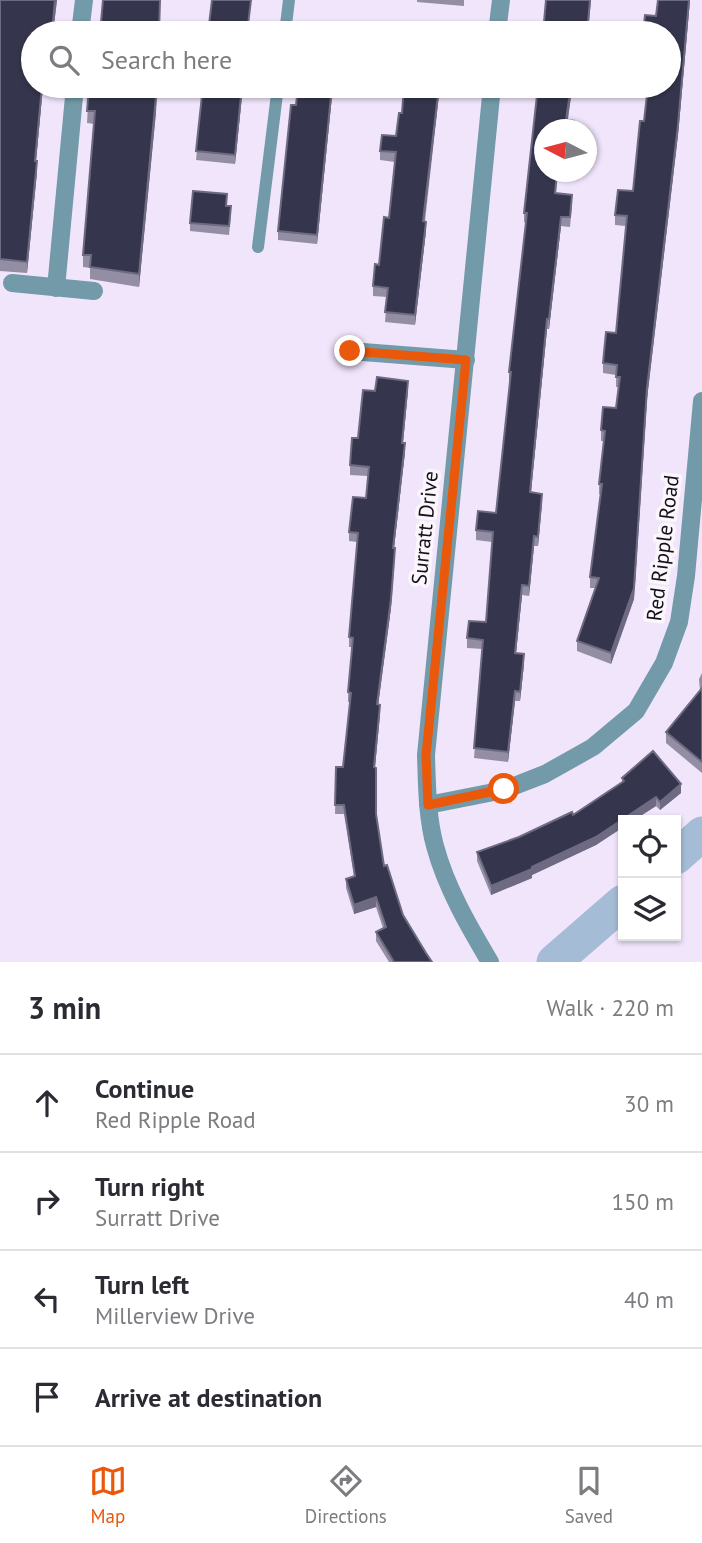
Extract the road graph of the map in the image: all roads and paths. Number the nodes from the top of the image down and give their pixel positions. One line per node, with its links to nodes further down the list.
1 (83, 0): 4 (street)
2 (289, 0): 5 (lane)
3 (501, 0): 6 (street)
4 (81, 21)
5 (286, 21)
6 (498, 21)
7 (74, 98): 12 (street)
8 (277, 98): 10 (lane)
9 (491, 98): 15 (street, Surratt Drive)
10 (258, 247)
11 (12, 283): 12 (street)
12 (56, 288): 13 (street)
13 (94, 292)
14 (350, 351): 15 (street)
15 (466, 360): 17 (street, Surratt Drive)
16 (702, 401): 17 (street, Red Ripple Road)
17 (428, 805): 18 (street, Surratt Drive)
18 (490, 962)

